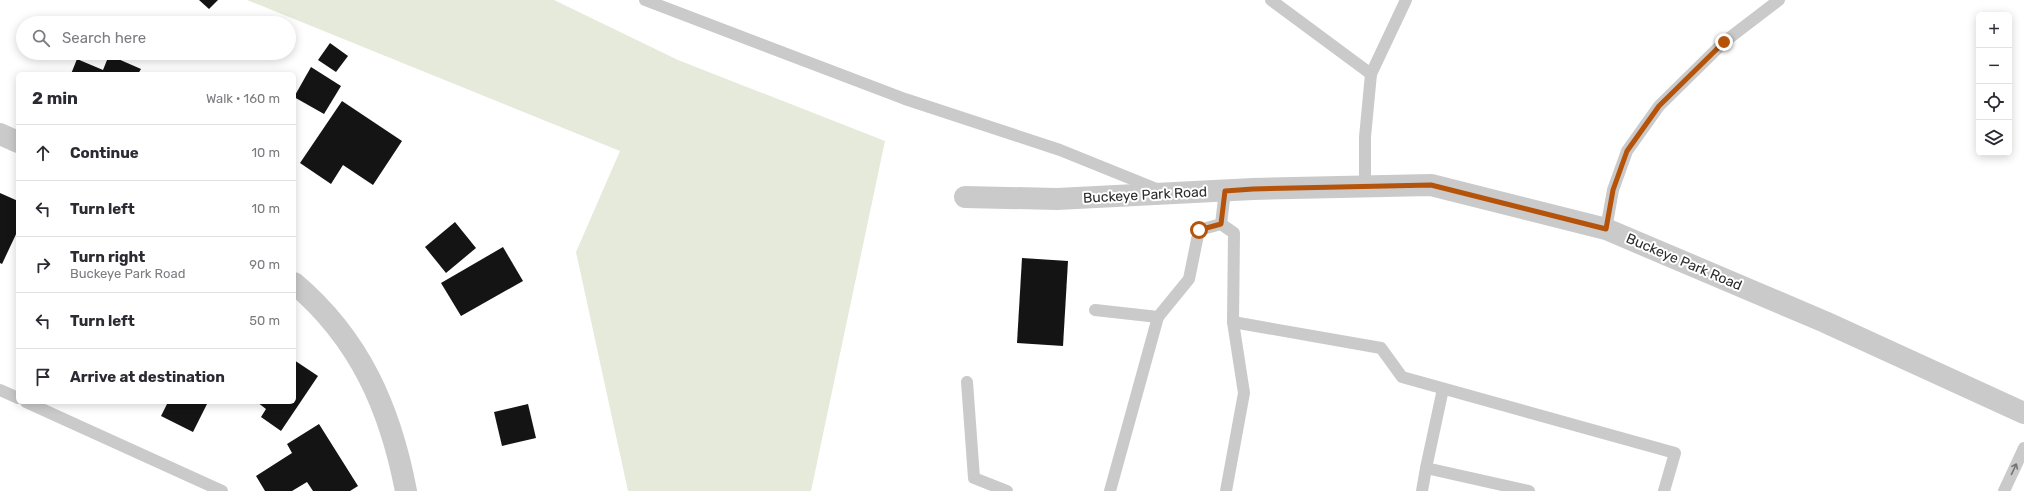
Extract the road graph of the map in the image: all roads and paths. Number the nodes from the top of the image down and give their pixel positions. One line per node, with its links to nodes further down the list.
1 (645, 0): 10 (lane)
2 (1271, 0): 5 (lane)
3 (1406, 0): 5 (lane)
4 (1779, 0): 13 (lane)
5 (1371, 74): 8 (lane)
6 (0, 134): 7 (street)
7 (16, 141)
8 (1364, 186): 9 (street, Buckeye Park Road); 13 (street, Buckeye Park Road)
9 (1225, 191): 10 (street, Buckeye Park Road); 12 (lane)
10 (1167, 193): 11 (street, Buckeye Park Road)
11 (965, 197)
12 (1221, 224): 16 (lane); 17 (lane)
13 (1606, 229): 23 (street, Buckeye Park Road)
14 (296, 285): 27 (street)
15 (1094, 310): 16 (lane)
16 (1158, 317): 29 (lane)
17 (1233, 322): 19 (lane); 30 (lane)
18 (967, 382): 28 (lane)
19 (1443, 389): 25 (lane); 33 (lane)
20 (0, 390): 21 (lane)
21 (16, 397)
22 (30, 404): 26 (lane)
23 (2024, 412)
24 (2024, 448): 34 (lane, one-way to 24)
25 (1426, 468): 31 (lane); 32 (lane)
26 (222, 491)
27 (406, 491)
28 (1006, 491)
29 (1110, 491)
30 (1226, 491)
31 (1422, 491)
32 (1529, 491)
33 (1664, 491)
34 (2004, 491)

